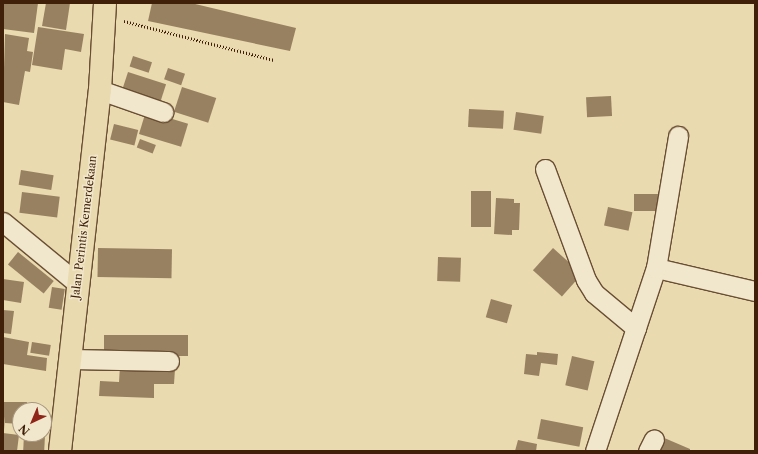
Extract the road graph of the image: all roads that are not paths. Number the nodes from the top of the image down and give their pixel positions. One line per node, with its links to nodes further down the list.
1 (104, 9): 2 (main road, Jalan Perintis Kemerdekaan)
2 (100, 90): 3 (street); 8 (main road, Jalan Perintis Kemerdekaan)
3 (163, 112)
4 (678, 136): 7 (street)
5 (546, 169): 10 (street)
6 (3, 222): 8 (street)
7 (654, 271): 9 (street); 10 (street)
8 (77, 283): 11 (main road, Jalan Perintis Kemerdekaan)
9 (755, 291)
10 (636, 325): 14 (street)
11 (70, 359): 12 (street); 13 (main road, Jalan Perintis Kemerdekaan)
12 (168, 361)
13 (60, 451)
14 (595, 451)

